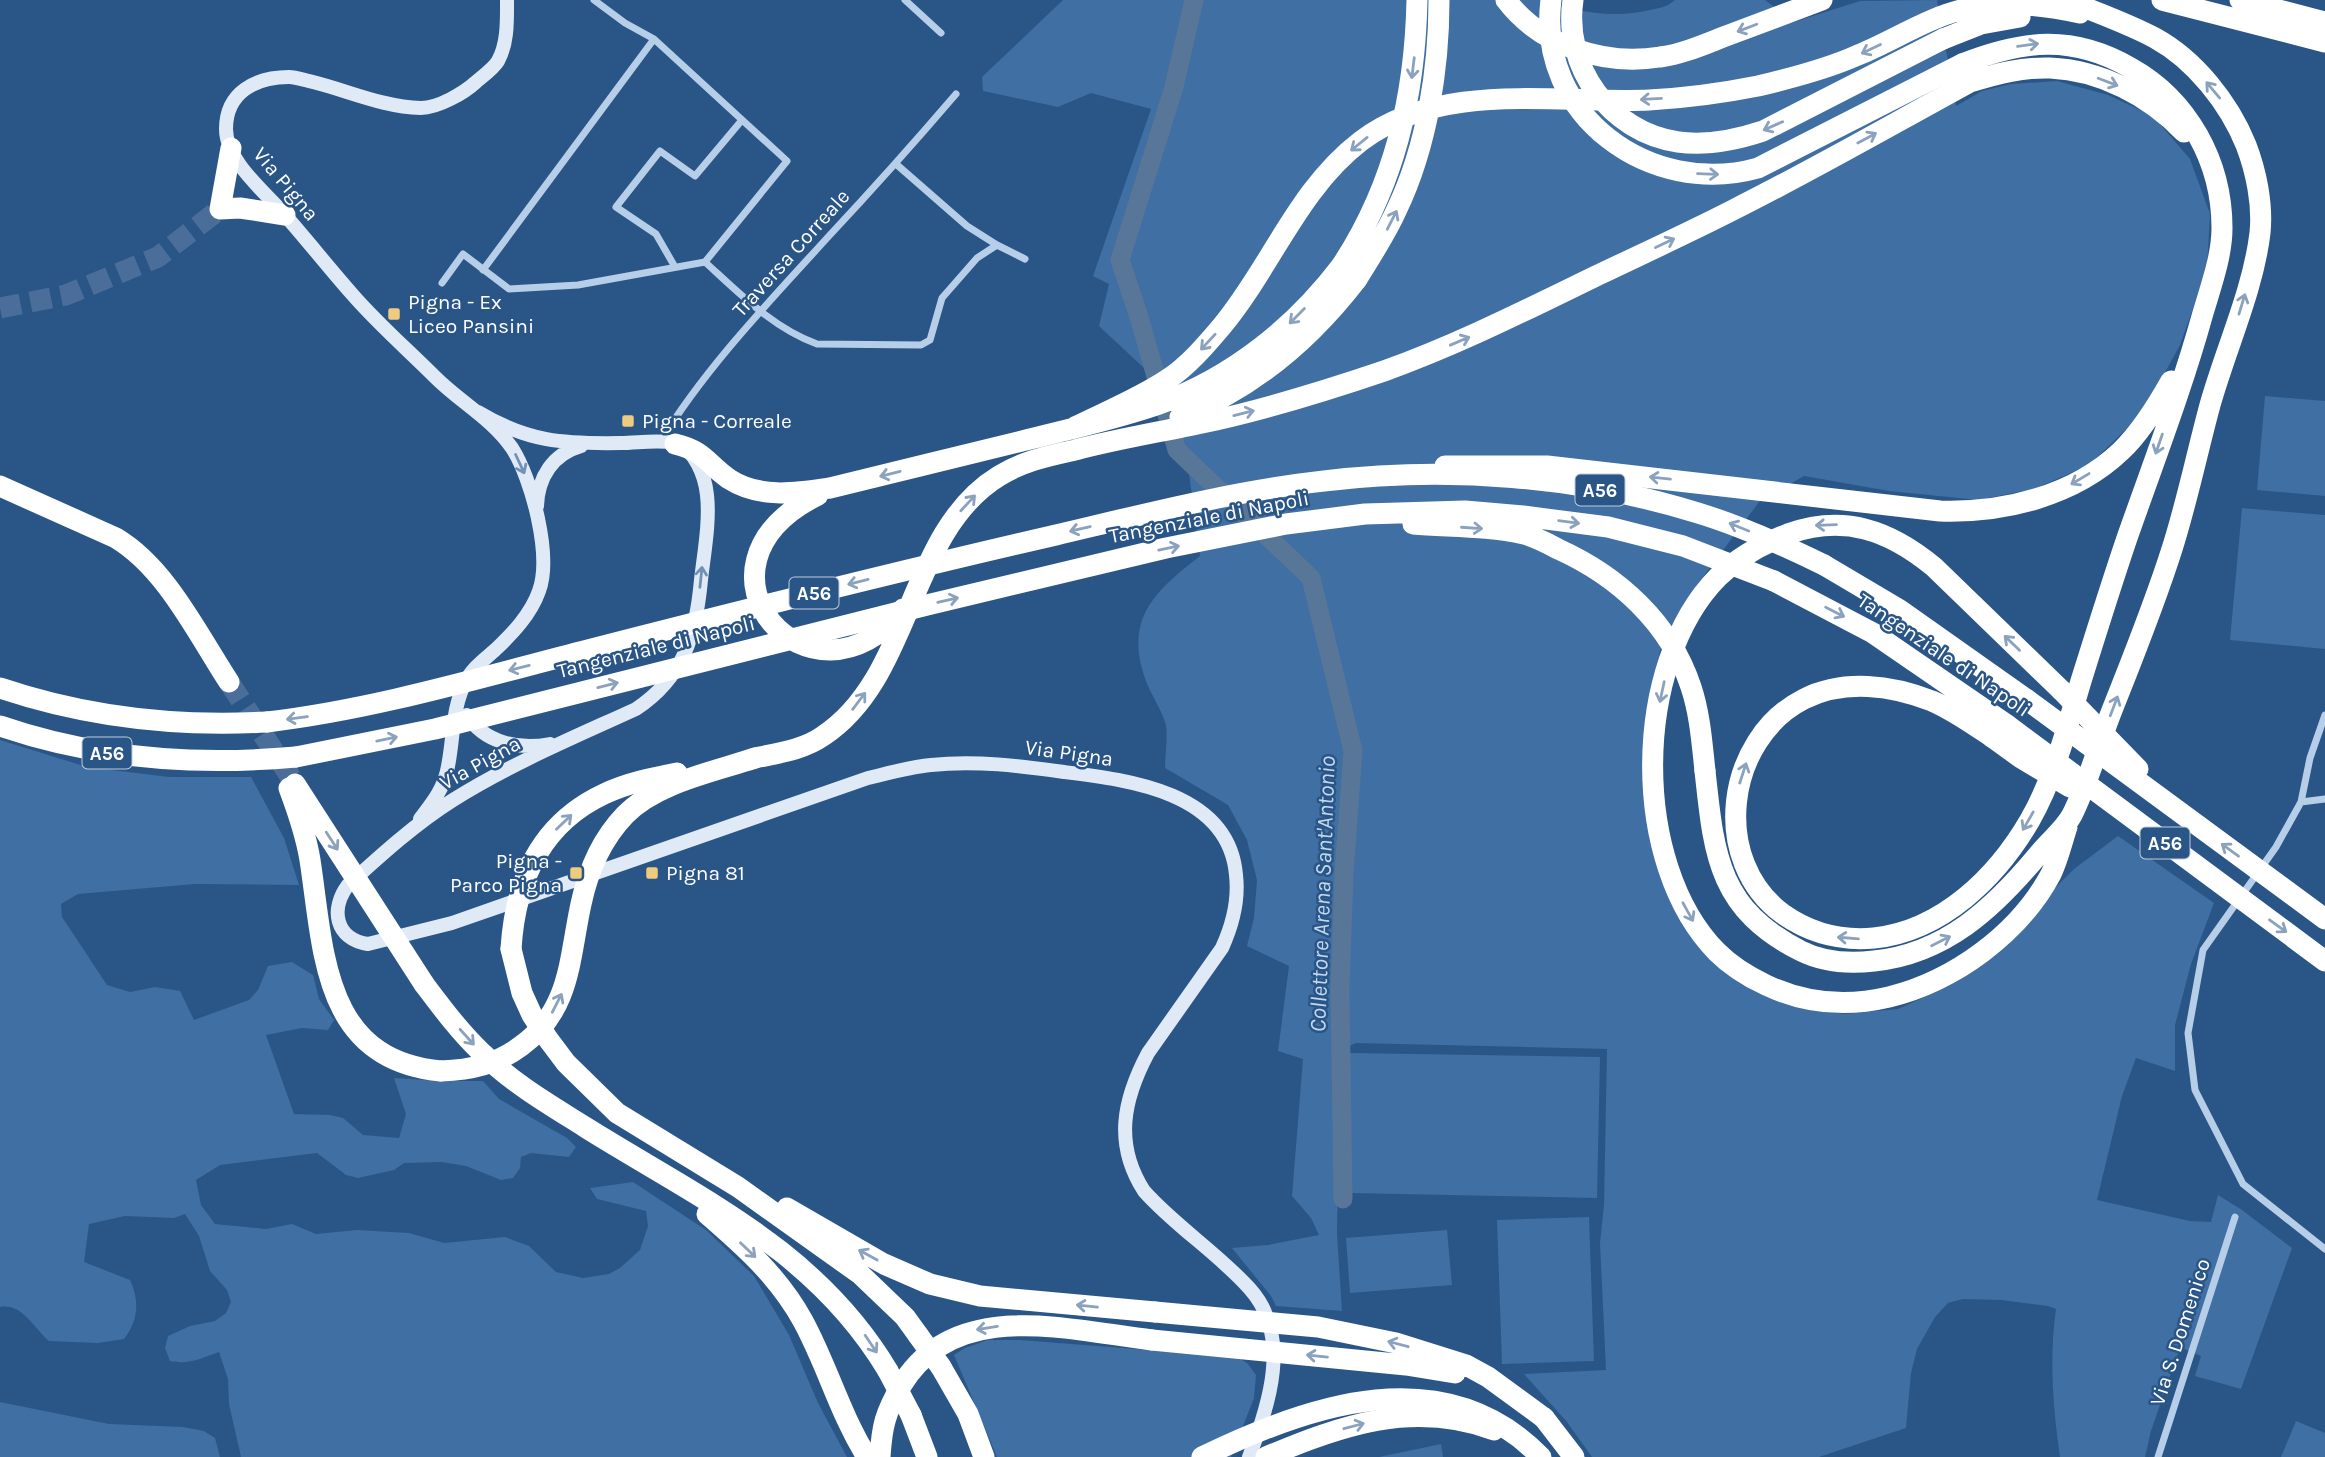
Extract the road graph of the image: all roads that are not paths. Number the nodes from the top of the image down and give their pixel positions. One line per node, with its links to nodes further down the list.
1 (507, 0): 22 (main road, Via Pigna)
2 (594, 0): 17 (street)
3 (905, 0): 16 (street)
4 (1417, 0): 34 (highway, one-way to 34, bridge)
5 (1439, 0): 35 (highway, one-way to 5, bridge)
6 (1506, 0): 12 (highway, one-way to 6, bridge)
7 (1551, 0): 19 (highway, one-way to 19, bridge)
8 (1573, 0): 15 (highway, one-way to 8, bridge)
9 (2066, 0): 13 (highway)
10 (2162, 0): 18 (highway)
11 (2240, 0): 14 (highway)
12 (1816, 2)
13 (2113, 20): 15 (highway); 54 (highway, one-way to 13)
14 (2325, 22)
15 (1938, 30): 34 (highway, one-way to 34, bridge)
16 (942, 33)
17 (654, 39): 21 (street); 29 (street)
18 (2325, 42)
19 (1966, 73): 32 (highway, one-way to 32); 35 (highway, one-way to 19)
20 (956, 94): 23 (street, Traversa Correale)
21 (742, 120): 27 (street); 28 (street)
22 (231, 148): 24 (main road, Via Pigna); 24 (highway)
23 (896, 164): 25 (street); 31 (street, Traversa Correale)
24 (285, 215): 33 (main road, Via Pigna)
25 (997, 245): 26 (street); 31 (street)
26 (1025, 259)
27 (705, 262): 28 (street); 31 (street)
28 (675, 267): 29 (street)
29 (483, 270): 30 (street)
30 (442, 283)
31 (760, 311): 37 (street, Traversa Correale)
32 (2197, 334): 38 (highway, one-way to 38, bridge); 49 (highway, one-way to 49)
33 (478, 412): 36 (main road, Via Pigna); 41 (main road, Via Pigna, one-way to 41)
34 (1075, 427): 40 (highway, one-way to 40)
35 (1129, 437): 43 (highway, one-way to 35)
36 (589, 443): 37 (main road, Via Pigna); 41 (main road, Via Pigna)
37 (667, 443): 40 (highway); 50 (main road, Via Pigna, one-way to 37)
38 (1363, 477): 45 (highway, Tangenziale di Napoli / A56, one-way to 45, bridge); 55 (highway, Tangenziale di Napoli / A56, one-way to 38, bridge)
39 (0, 486): 44 (highway)
40 (830, 488): 43 (highway, bridge)
41 (536, 517): 46 (main road, Via Pigna)
42 (1330, 518): 48 (highway, Tangenziale di Napoli / A56, one-way to 42, bridge); 49 (highway, Tangenziale di Napoli / A56, one-way to 49, bridge); 54 (highway, one-way to 54, bridge)
43 (919, 588): 51 (highway, one-way to 43, bridge)
44 (229, 681)
45 (0, 688)
46 (462, 690): 50 (main road, Via Pigna); 56 (main road, Via Pigna)
47 (2325, 715): 53 (street)
48 (0, 726)
49 (1999, 731): 58 (highway, A56, one-way to 58, bridge)
50 (574, 737): 56 (main road, Via Pigna)
51 (755, 758): 59 (highway, one-way to 51, bridge); 60 (highway, bridge)
52 (2325, 799): 53 (street)
53 (2301, 802): 62 (street)
54 (2071, 818): 55 (highway, one-way to 54, bridge)
55 (2189, 820): 57 (highway, Tangenziale di Napoli / A56, one-way to 55, bridge)
56 (410, 831): 69 (main road, Via Pigna)
57 (2325, 919)
58 (2325, 961)
59 (736, 1185): 63 (highway, one-way to 59, bridge); 67 (highway, bridge)
60 (704, 1204): 64 (highway, one-way to 64); 66 (highway, one-way to 66, bridge)
61 (2235, 1217): 73 (street, Via S. Domenico)
62 (2325, 1249)
63 (1544, 1418): 65 (highway, one-way to 65, bridge); 72 (highway)
64 (867, 1457)
65 (880, 1457)
66 (927, 1457)
67 (984, 1457)
68 (1202, 1457): 71 (highway, bridge)
69 (1250, 1457)
70 (1266, 1457): 71 (highway, one-way to 71, bridge)
71 (1539, 1457)
72 (1574, 1457)
73 (2158, 1457)

